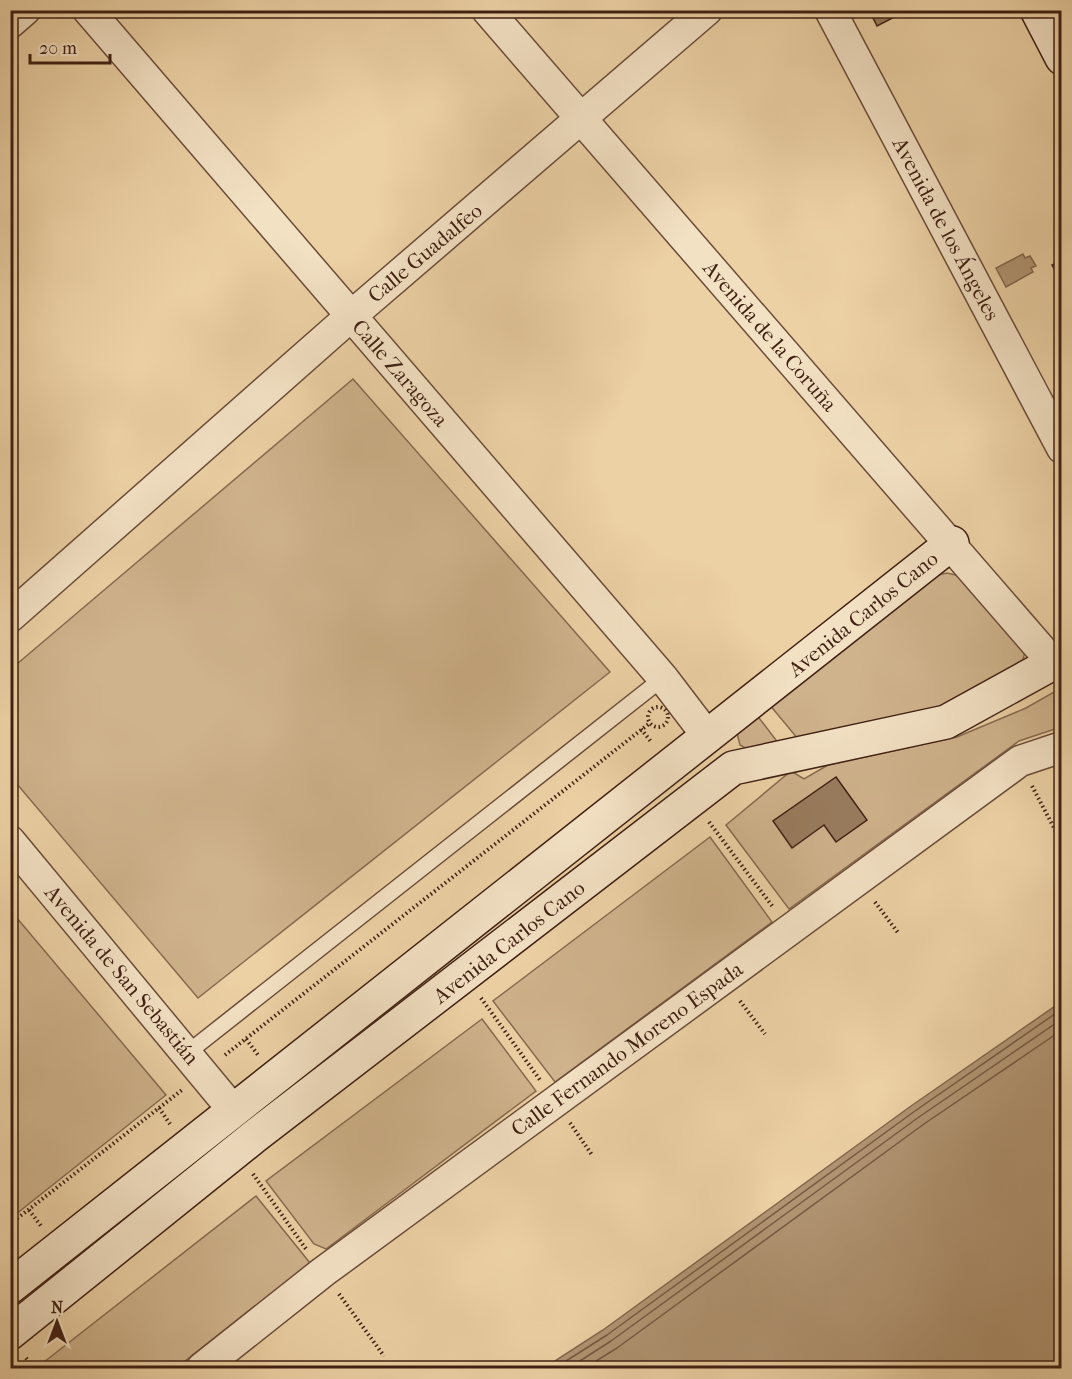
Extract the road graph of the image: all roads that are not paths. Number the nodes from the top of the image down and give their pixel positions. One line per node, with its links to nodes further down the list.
1 (25, 10): 7 (street)
2 (88, 10): 10 (street, Calle Zaragoza)
3 (487, 10): 9 (street, Avenida de la Coruña)
4 (706, 10): 9 (street, Calle Guadalfeo)
5 (830, 10): 11 (street, Avenida de los Ángeles)
6 (1036, 10): 8 (street)
7 (10, 23)
8 (1062, 58)
9 (582, 119): 10 (street, Calle Guadalfeo); 12 (street, Avenida de la Coruña)
10 (351, 316): 13 (street, Calle Guadalfeo); 15 (street, Calle Zaragoza)
11 (1062, 448)
12 (952, 543): 14 (street, Avenida de la Coruña); 16 (street, Avenida Carlos Cano)
13 (10, 617)
14 (1057, 660): 22 (street, Avenida Carlos Cano)
15 (663, 678): 16 (street, Calle Zaragoza); 19 (lane)
16 (708, 737): 20 (street, Avenida Carlos Cano)
17 (1062, 747): 23 (street, Calle Fernando Moreno Espada)
18 (10, 841): 19 (street, Avenida de San Sebastián)
19 (195, 1063): 20 (street, Avenida de San Sebastián)
20 (233, 1110): 21 (street, Avenida Carlos Cano)
21 (11, 1286)
22 (10, 1333)
23 (202, 1368)

